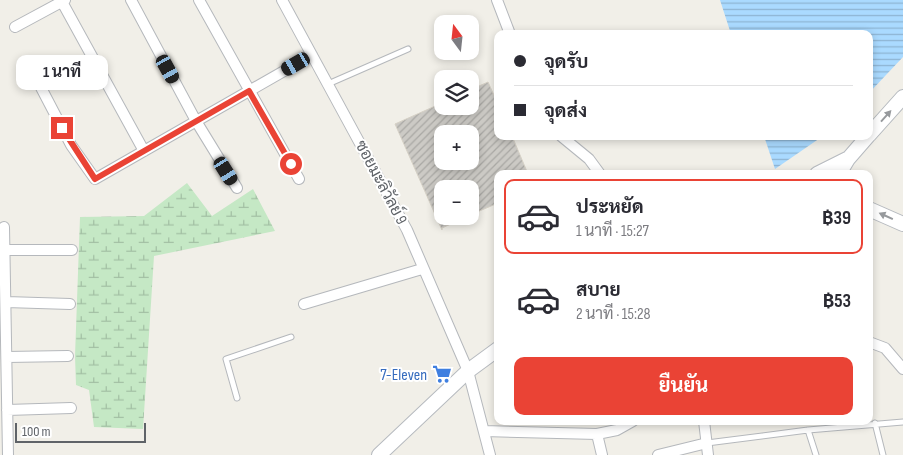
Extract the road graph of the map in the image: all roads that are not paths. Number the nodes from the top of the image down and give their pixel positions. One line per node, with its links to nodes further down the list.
1 (63, 0): 6 (street); 18 (street)
2 (131, 0): 14 (street)
3 (199, 0): 12 (street)
4 (282, 0): 9 (street, ซอยมะลิวัลย์ 9)
5 (497, 0): 7 (street)
6 (15, 28)
7 (508, 30)
8 (408, 49): 11 (lane)
9 (312, 55): 11 (street, ซอยมะลิวัลย์ 9); 12 (street)
10 (36, 78): 18 (street)
11 (328, 84): 30 (street, ซอยมะลิวัลย์ 9)
12 (249, 91): 14 (street); 23 (street)
13 (903, 97): 15 (main road, one-way to 13)
14 (196, 121): 18 (street); 24 (street)
15 (873, 130)
16 (566, 140): 20 (street)
17 (865, 140): 19 (main road)
18 (144, 151)
19 (848, 159): 21 (main road); 22 (main road)
20 (597, 170)
21 (825, 170)
22 (841, 170)
23 (299, 179)
24 (237, 188)
25 (873, 210): 26 (main road, one-way to 25)
26 (903, 224)
27 (4, 227): 28 (street)
28 (5, 250): 29 (street); 31 (street)
29 (72, 250)
30 (422, 269): 33 (street); 40 (street, ซอยมะลิวัลย์ 9)
31 (6, 302): 32 (street); 37 (street)
32 (70, 304)
33 (304, 304)
34 (291, 337): 41 (lane)
35 (873, 344): 39 (street)
36 (494, 352): 40 (main road)
37 (7, 356): 38 (street); 43 (street)
38 (68, 356)
39 (903, 369)
40 (468, 371): 50 (street, ซอยมะลิวัลย์ 9); 54 (main road)
41 (237, 398)
42 (71, 408): 43 (street)
43 (7, 410): 53 (street)
44 (903, 422): 45 (lane)
45 (875, 423): 60 (lane)
46 (626, 425): 51 (street)
47 (704, 425): 52 (street)
48 (856, 425): 49 (lane)
49 (808, 430): 52 (lane); 59 (lane)
50 (484, 431): 51 (street); 55 (street, ซอยมะลิวัลย์ 9)
51 (597, 434): 56 (street)
52 (707, 444): 57 (street); 58 (street)
53 (8, 455)
54 (379, 455)
55 (490, 455)
56 (602, 455)
57 (658, 455)
58 (708, 455)
59 (816, 455)
60 (883, 455)

